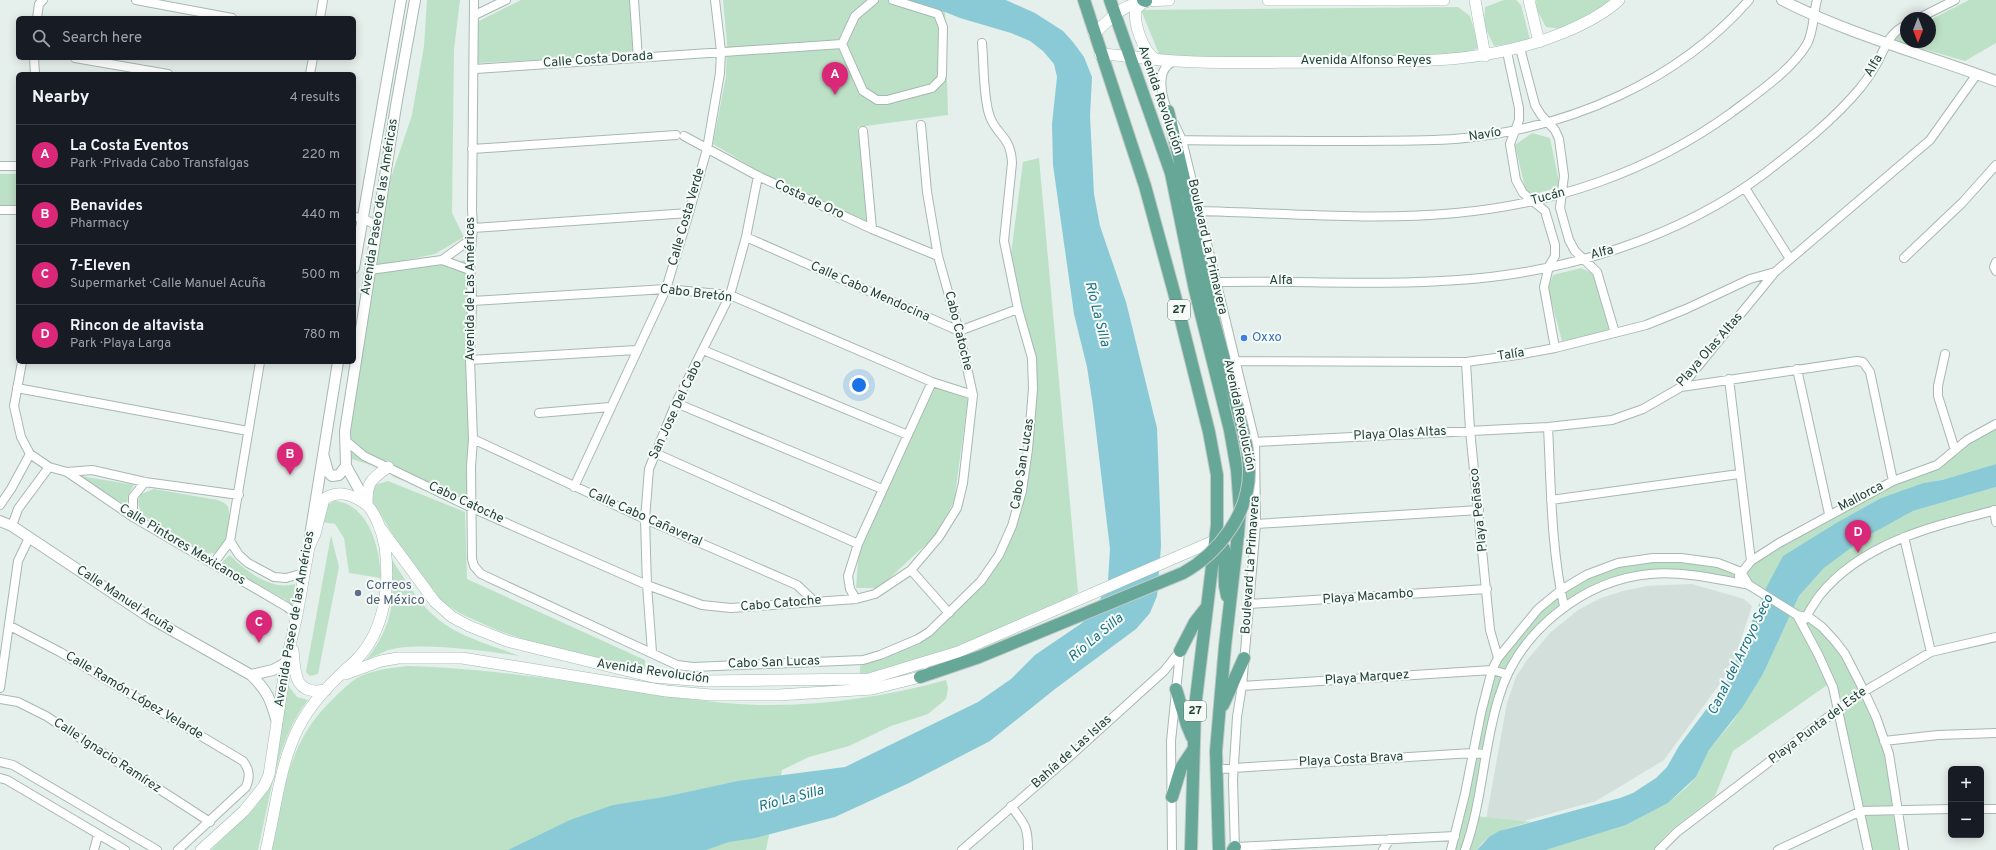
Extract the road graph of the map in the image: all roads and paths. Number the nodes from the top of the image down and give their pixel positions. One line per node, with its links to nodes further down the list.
1 (43, 0): 29 (street)
2 (136, 0): 30 (street)
3 (323, 0): 31 (street)
4 (401, 0): 77 (street, Avenida Paseo de las Américas)
5 (416, 0): 78 (street, Avenida Paseo de las Américas)
6 (474, 0): 28 (street, Avenida de Las Américas)
7 (506, 0): 28 (street)
8 (634, 0): 45 (street)
9 (715, 0): 40 (street, Calle Costa Verde)
10 (874, 0): 37 (street)
11 (893, 0): 37 (street)
12 (1084, 0): 34 (main road, 27)
13 (1110, 0): 27 (main road, Avenida Revolución / 27)
14 (1144, 0): 15 (main road); 27 (main road); 49 (main road)
15 (1169, 0)
16 (1268, 0): 17 (main road)
17 (1439, 0): 18 (main road)
18 (1444, 0)
19 (1475, 0): 44 (main road)
20 (1529, 0): 35 (main road)
21 (1619, 0): 35 (main road, Avenida Alfonso Reyes)
22 (1749, 0): 58 (street, Navío)
23 (1782, 0): 32 (street)
24 (1817, 0): 32 (street, Tucán)
25 (1955, 0): 26 (street)
26 (1931, 12)
27 (1115, 14): 34 (main road); 43 (main road, Avenida Revolución / 27)
28 (475, 15): 51 (street, Avenida de Las Américas)
29 (37, 16)
30 (221, 16)
31 (320, 16)
32 (1814, 16): 38 (street); 71 (street, Tucán)
33 (1900, 28): 38 (street, Alfa)
34 (1094, 34): 42 (main road, 27)
35 (1540, 42): 39 (main road, Avenida Alfonso Reyes)
36 (982, 43): 99 (street, Cabo San Lucas)
37 (842, 44): 40 (street, Calle Costa Dorada)
38 (1886, 44): 55 (street); 70 (street, Alfa)
39 (1520, 48): 41 (main road, Avenida Alfonso Reyes); 58 (street)
40 (721, 51): 45 (street, Calle Costa Dorada); 64 (street, Calle Costa Verde)
41 (1507, 52): 44 (main road, Avenida Alfonso Reyes); 60 (street)
42 (1100, 54): 43 (main road, Avenida Alfonso Reyes); 161 (main road, 27)
43 (1129, 55): 49 (main road, Avenida Alfonso Reyes); 68 (main road, Avenida Revolución / 27)
44 (1485, 56): 50 (main road, Avenida Alfonso Reyes)
45 (638, 58): 51 (street, Calle Costa Dorada)
46 (34, 60): 52 (street)
47 (87, 60): 53 (street)
48 (313, 60): 54 (street)
49 (1155, 60): 50 (main road, Avenida Alfonso Reyes)
50 (1177, 61): 57 (street, Boulevard La Primavera)
51 (475, 68): 63 (street, Avenida de Las Américas)
52 (35, 72)
53 (156, 72)
54 (310, 72)
55 (1977, 74): 56 (street); 87 (street, Playa Olas Altas)
56 (1996, 82)
57 (1168, 111): 62 (street, Boulevard La Primavera); 76 (main road)
58 (1549, 123): 60 (street, Navío); 71 (street)
59 (921, 125): 84 (street, Cabo Catoche)
60 (1514, 130): 62 (street, Navío); 72 (street)
61 (863, 131): 80 (street)
62 (1182, 140): 76 (street, Boulevard La Primavera)
63 (472, 149): 64 (street, Costa de Oro); 79 (street, Avenida de Las Américas)
64 (707, 149): 69 (street, Costa de Oro); 75 (street, Calle Costa Verde)
65 (1996, 164): 86 (street)
66 (0, 166): 67 (street)
67 (16, 166)
68 (1171, 173): 76 (main road); 181 (main road, Avenida Revolución / 27)
69 (758, 176): 80 (street, Costa de Oro); 81 (street, San Jose Del Cabo)
70 (1745, 188): 85 (street, Alfa); 87 (street)
71 (1563, 194): 72 (street, Tucán); 85 (street)
72 (1534, 201): 76 (street, Tucán); 90 (street)
73 (0, 210): 74 (street)
74 (16, 210)
75 (689, 213): 79 (street); 96 (street, Calle Costa Verde)
76 (1195, 215): 95 (street, Boulevard La Primavera); 201 (main road, bridge)
77 (358, 218): 78 (street); 83 (street, Avenida Paseo de las Américas)
78 (377, 226): 91 (street, Avenida Paseo de las Américas)
79 (473, 228): 82 (street, Avenida de Las Américas)
80 (872, 229): 84 (street, Costa de Oro)
81 (746, 237): 97 (street, San Jose Del Cabo); 100 (street, Calle Cabo Mendocina)
82 (471, 239): 88 (street); 92 (street, Avenida de Las Américas)
83 (356, 243)
84 (938, 256): 100 (street, Cabo Catoche)
85 (1583, 258): 90 (street, Alfa); 101 (street)
86 (1904, 258)
87 (1790, 259): 94 (street, Playa Olas Altas)
88 (442, 260): 91 (street); 92 (street)
89 (1996, 262): 93 (street)
90 (1549, 266): 95 (street, Alfa); 102 (street)
91 (370, 270): 106 (street, Avenida Paseo de las Américas)
92 (470, 270): 98 (street, Avenida de Las Américas)
93 (1996, 270)
94 (1775, 272): 101 (street, Talía); 117 (street, Playa Olas Altas)
95 (1216, 282): 108 (street, Boulevard La Primavera)
96 (666, 289): 97 (street, Cabo Bretón); 98 (street, Cabo Bretón); 103 (street, Calle Costa Verde)
97 (730, 295): 104 (street, San Jose Del Cabo); 116 (street, Cabo Bretón)
98 (472, 301): 107 (street, Avenida de Las Américas)
99 (1018, 309): 100 (street); 184 (street, Cabo San Lucas)
100 (959, 331): 119 (street, Cabo Catoche)
101 (1615, 333): 102 (street, Talía)
102 (1556, 348): 109 (street, Talía)
103 (636, 350): 107 (street); 121 (street, Calle Costa Verde)
104 (703, 350): 120 (street, San Jose Del Cabo); 127 (street)
105 (1945, 354): 131 (street)
106 (356, 360)
107 (470, 360): 128 (street, Avenida de Las Américas)
108 (1234, 361): 109 (street, Talía); 130 (street, Boulevard La Primavera)
109 (1466, 362): 125 (street, Playa Peñasco)
110 (22, 364): 118 (street)
111 (258, 364): 126 (street)
112 (338, 364): 132 (street, Avenida Paseo de las Américas)
113 (355, 364): 129 (street, Avenida Paseo de las Américas)
114 (1797, 369): 115 (street); 140 (street); 151 (street)
115 (1729, 379): 117 (street); 139 (street)
116 (932, 382): 119 (street, Cabo Bretón); 127 (street)
117 (1681, 387): 124 (street, Playa Olas Altas)
118 (17, 388): 126 (street); 134 (street)
119 (973, 395): 168 (street, Cabo Catoche)
120 (676, 403): 133 (street, San Jose Del Cabo); 143 (street)
121 (610, 407): 122 (street); 142 (street, Calle Costa Verde)
122 (539, 413)
123 (1996, 424): 131 (street, Mallorca)
124 (1548, 427): 125 (street, Playa Olas Altas); 145 (street)
125 (1470, 430): 130 (street, Playa Olas Altas); 149 (street, Playa Peñasco)
126 (248, 431): 144 (street)
127 (908, 435): 143 (street)
128 (473, 439): 142 (street, Calle Cabo Cañaveral); 148 (street, Avenida de Las Américas)
129 (345, 440): 135 (street, Avenida Paseo de las Américas); 137 (street, Cabo Catoche)
130 (1254, 442): 156 (street, Boulevard La Primavera)
131 (1955, 450): 140 (street, Mallorca)
132 (323, 453): 135 (street); 164 (street, Avenida Paseo de las Américas)
133 (655, 453): 153 (street, San Jose Del Cabo); 163 (street)
134 (30, 454): 136 (street, Calle Pintores Mexicanos); 147 (street)
135 (346, 466): 146 (street, Avenida Paseo de las Américas)
136 (49, 467): 138 (street, Calle Pintores Mexicanos); 157 (street)
137 (388, 467): 146 (main road); 148 (street, Cabo Catoche)
138 (67, 472): 141 (street, Calle Pintores Mexicanos); 152 (street, Calle Pintores Mexicanos)
139 (1739, 474): 145 (street); 166 (street)
140 (1893, 481): 151 (street, Mallorca)
141 (145, 482): 144 (street, Calle Pintores Mexicanos); 152 (street)
142 (574, 486): 153 (street, Calle Cabo Cañaveral)
143 (882, 489): 163 (street)
144 (239, 495): 162 (street)
145 (1551, 500): 177 (street)
146 (367, 504): 158 (main road, Avenida Paseo de las Américas); 164 (main road)
147 (0, 505)
148 (472, 508): 172 (street, Avenida de Las Américas); 175 (street, Cabo Catoche)
149 (1479, 510): 156 (street); 176 (street, Playa Peñasco)
150 (1995, 510): 155 (street); 159 (street)
151 (1829, 514): 166 (street, Mallorca)
152 (132, 517): 167 (street, Calle Pintores Mexicanos)
153 (645, 519): 175 (street, San Jose Del Cabo); 179 (street, Calle Cabo Cañaveral)
154 (0, 521): 157 (street, Calle Manuel Acuña)
155 (1996, 522)
156 (1256, 524): 180 (street, Boulevard La Primavera)
157 (12, 526): 160 (street, Calle Manuel Acuña)
158 (382, 530): 192 (main road, Avenida Revolución); 200 (main road, Avenida Paseo de las Américas)
159 (1904, 537): 186 (street); 193 (street)
160 (29, 538): 187 (street); 199 (street, Calle Manuel Acuña)
161 (1216, 540): 165 (main road, Avenida Revolución); 169 (main road, 27); 181 (main road)
162 (230, 541): 167 (street); 171 (street, Calle Pintores Mexicanos)
163 (858, 544): 178 (street)
164 (309, 547): 171 (main road, Avenida Paseo de las Américas)
165 (1175, 558): 169 (main road); 192 (main road, Avenida Revolución)
166 (1751, 561): 170 (street, Mallorca)
167 (213, 564): 185 (street, Calle Pintores Mexicanos)
168 (910, 570): 178 (street, Cabo Catoche); 184 (street)
169 (1209, 570): 183 (main road, 27)
170 (1741, 572): 173 (street, Mallorca); 174 (street); 177 (street)
171 (304, 573): 185 (main road, Avenida Paseo de las Américas)
172 (481, 574): 191 (street, Cabo San Lucas)
173 (1735, 582): 174 (street); 182 (street)
174 (1749, 585): 186 (street)
175 (647, 586): 179 (street, Cabo Catoche); 191 (street, San Jose Del Cabo)
176 (1487, 590): 180 (street, Playa Macambo); 195 (street, Playa Peñasco)
177 (1561, 590): 182 (street); 195 (street)
178 (856, 599): 179 (street, Cabo Catoche)
179 (814, 601)
180 (1249, 604): 194 (street, Boulevard La Primavera)
181 (1231, 605): 209 (main road, Avenida Revolución / 27)
182 (1564, 606): 198 (street)
183 (1207, 607): 190 (main road); 213 (main road, 27)
184 (949, 613): 191 (street, Cabo San Lucas)
185 (297, 615): 189 (main road, Avenida Paseo de las Américas)
186 (1804, 620): 206 (street); 208 (street)
187 (10, 626): 203 (street); 229 (street, Calle Ramón López Velarde)
188 (1996, 638): 193 (street, Playa Punta del Este)
189 (292, 643): 196 (main road, Avenida Paseo de las Américas); 205 (main road)
190 (1180, 651): 204 (street); 223 (street, Bahía de Las Islas)
191 (652, 652)
192 (958, 652): 201 (main road, Avenida Revolución)
193 (1931, 652): 206 (street, Playa Punta del Este)
194 (1244, 658): 202 (street, Boulevard La Primavera); 209 (main road)
195 (1498, 658): 197 (street)
196 (286, 663): 199 (street); 210 (main road, Avenida Paseo de las Américas)
197 (1492, 670): 198 (street, Playa Marquez); 202 (street, Playa Marquez); 214 (street)
198 (1506, 674): 215 (street)
199 (251, 676): 210 (street, Calle Manuel Acuña)
200 (338, 676): 201 (main road, Avenida Revolución); 205 (main road, Avenida Paseo de las Américas)
201 (920, 677)
202 (1242, 686): 217 (street, Boulevard La Primavera)
203 (0, 688)
204 (1176, 689): 213 (main road); 222 (street)
205 (326, 690): 239 (main road, Avenida Paseo de las Américas)
206 (1864, 691): 208 (street, Playa Punta del Este); 212 (street)
207 (0, 699): 229 (street, Calle Ignacio Ramírez)
208 (1838, 708): 228 (street); 248 (street, Playa Punta del Este)
209 (1218, 715): 218 (main road, Avenida Revolución / 27)
210 (277, 725): 238 (main road, Avenida Paseo de las Américas)
211 (1996, 733): 212 (street)
212 (1884, 741): 224 (street)
213 (1193, 744): 222 (main road); 243 (main road, 27)
214 (1472, 753): 215 (street, Playa Costa Brava); 217 (street, Playa Costa Brava); 231 (street)
215 (1485, 754): 247 (street)
216 (0, 762): 236 (street)
217 (1234, 767): 218 (street, Playa Costa Brava); 220 (street, Boulevard La Primavera)
218 (1218, 769): 221 (main road, Avenida Revolución / 27)
219 (0, 778): 230 (street)
220 (1233, 780): 221 (street); 233 (street, Boulevard La Primavera)
221 (1218, 782): 244 (main road, Avenida Revolución / 27)
222 (1172, 797): 242 (street)
223 (1011, 806): 240 (street, Bahía de Las Islas); 241 (street)
224 (1897, 809): 225 (street); 228 (street); 251 (street)
225 (1948, 809)
226 (1984, 809): 227 (street)
227 (1996, 809)
228 (1861, 811): 249 (street); 250 (street)
229 (210, 822): 237 (street)
230 (98, 835): 234 (street); 235 (street)
231 (1455, 836): 232 (street); 246 (street)
232 (1390, 838): 233 (street); 245 (street)
233 (1234, 849)
234 (94, 850)
235 (126, 850)
236 (157, 850)
237 (178, 850)
238 (201, 850)
239 (266, 850)
240 (962, 850)
241 (1028, 850)
242 (1172, 850)
243 (1191, 850)
244 (1219, 850)
245 (1383, 850)
246 (1451, 850)
247 (1465, 850)
248 (1659, 850)
249 (1778, 850)
250 (1868, 850)
251 (1904, 850)

